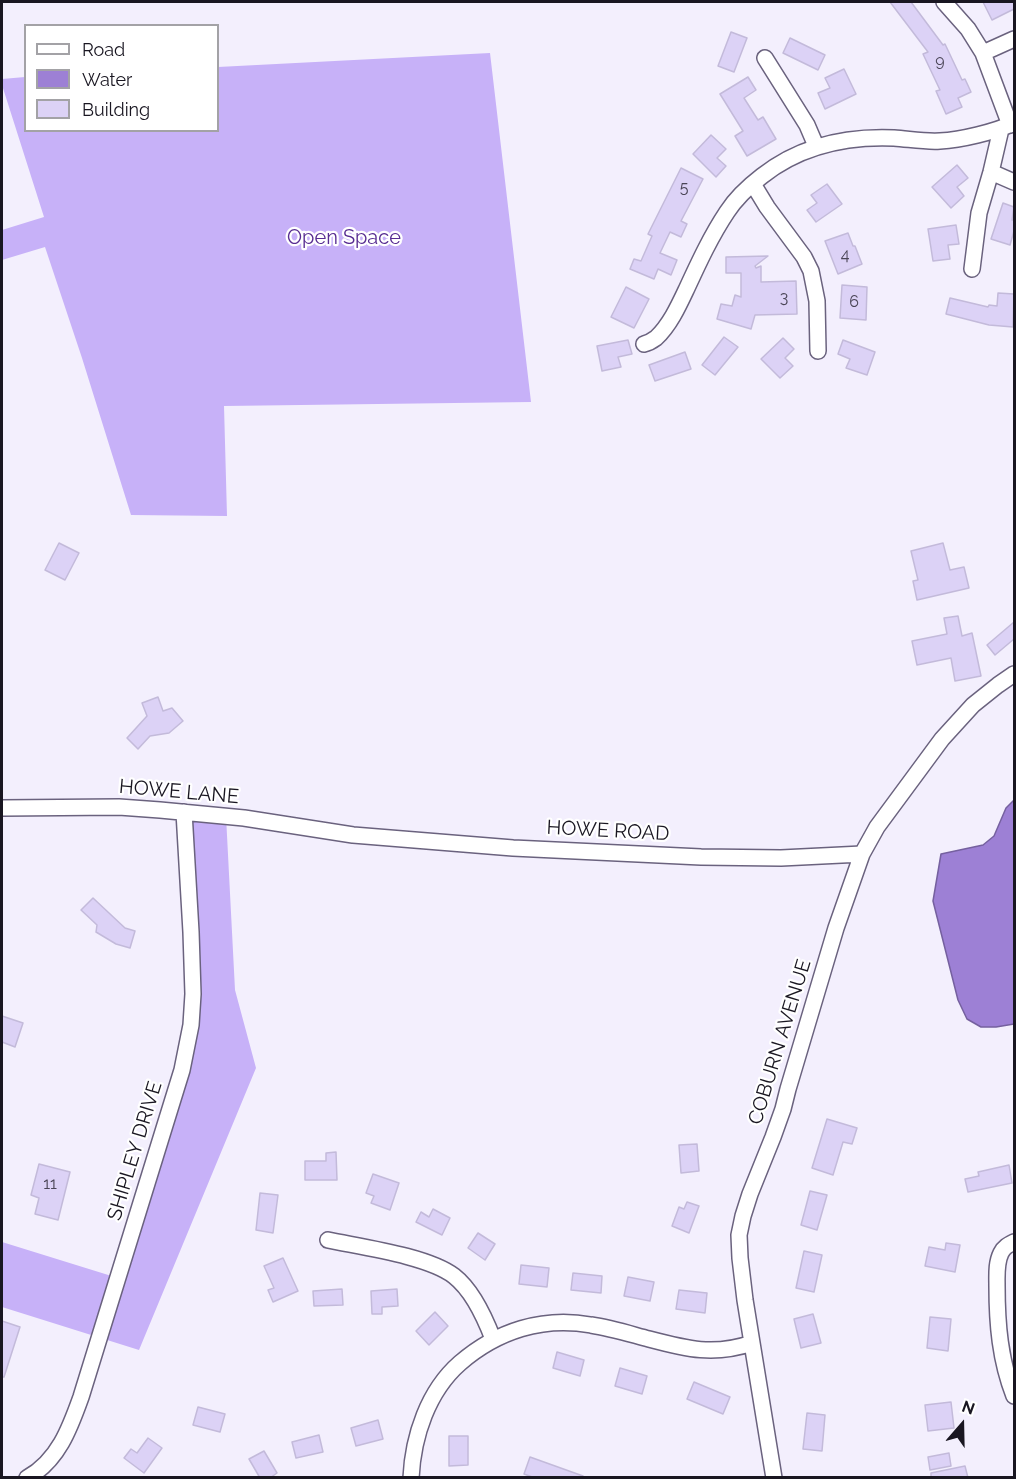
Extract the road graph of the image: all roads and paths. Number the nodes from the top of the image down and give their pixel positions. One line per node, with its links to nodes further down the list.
1 (944, 2): 3 (street)
2 (1014, 39): 3 (street)
3 (982, 53): 5 (street)
4 (765, 58): 6 (street)
5 (1008, 126): 6 (street); 7 (street)
6 (816, 146): 9 (street)
7 (991, 172): 8 (street); 10 (street)
8 (1014, 182)
9 (753, 184): 11 (street); 12 (street)
10 (972, 269)
11 (644, 344)
12 (818, 351)
13 (1014, 674): 17 (street, COBURN AVENUE)
14 (2, 808): 15 (street, HOWE LANE)
15 (184, 812): 16 (street, HOWE LANE); 23 (street, SHIPLEY DRIVE)
16 (353, 836): 17 (street, HOWE ROAD)
17 (862, 854): 21 (street, COBURN AVENUE)
18 (328, 1240): 20 (street)
19 (1010, 1244): 22 (street)
20 (493, 1339): 21 (street); 24 (street)
21 (752, 1343): 25 (street, COBURN AVENUE)
22 (1014, 1396)
23 (27, 1478)
24 (411, 1478)
25 (774, 1478)

